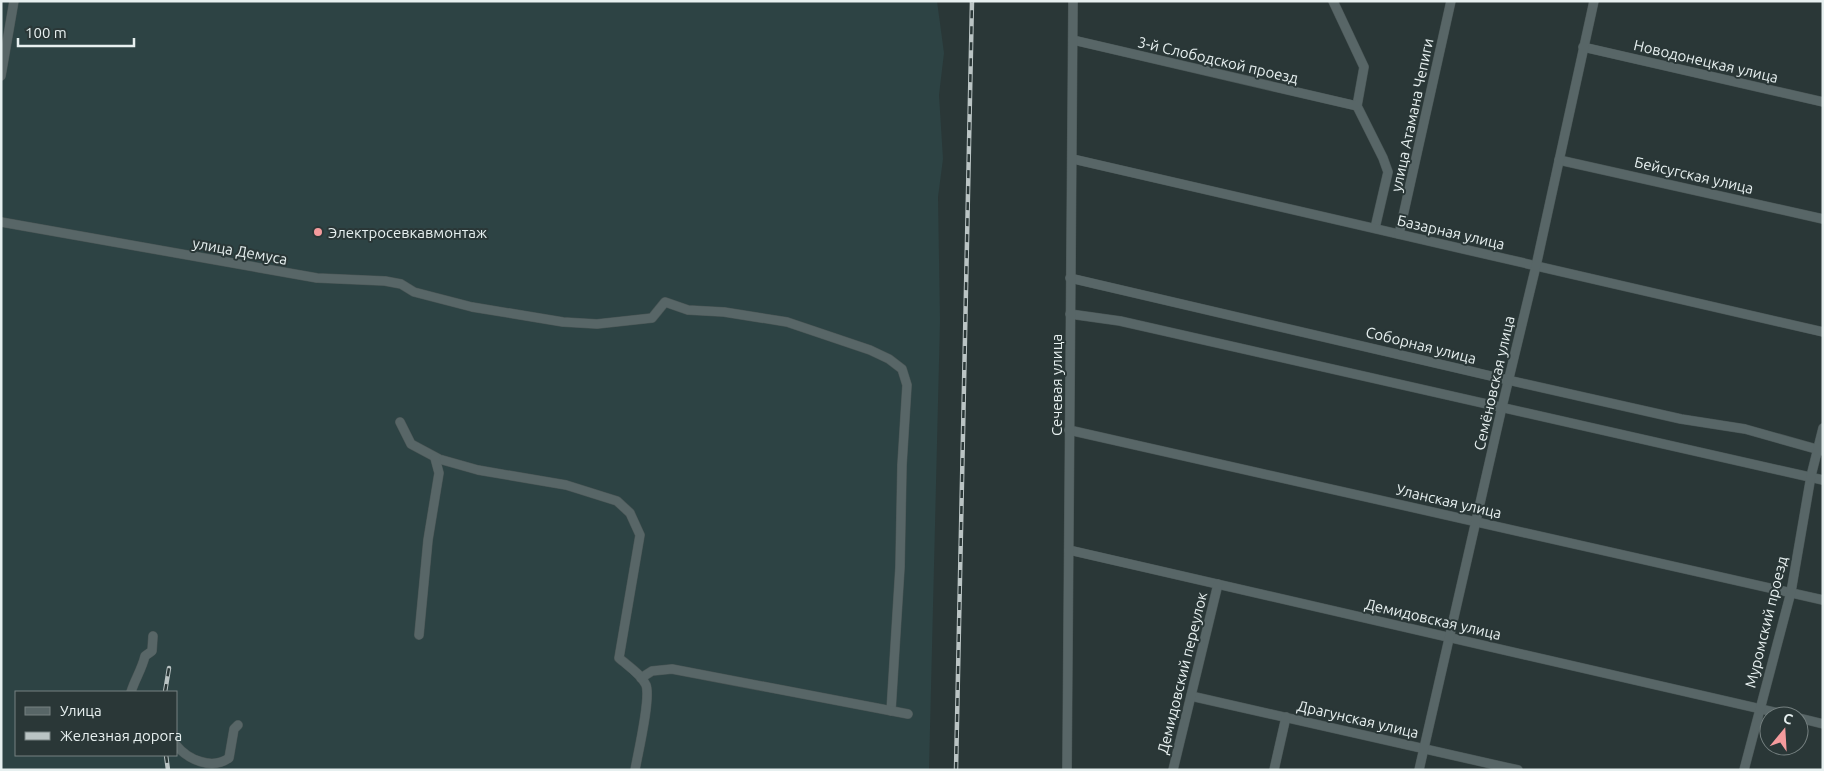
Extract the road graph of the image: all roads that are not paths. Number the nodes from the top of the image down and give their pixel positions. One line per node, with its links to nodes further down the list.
1 (14, 1): 8 (street)
2 (1073, 1): 6 (street, Сечевая улица)
3 (1333, 1): 10 (street)
4 (1451, 1): 16 (street, улица Атамана Чепиги)
5 (1594, 1): 7 (street, Семёновская улица)
6 (1073, 40): 10 (street, 3-й Слободской проезд); 11 (street, Сечевая улица)
7 (1583, 47): 9 (street, Новодонецкая улица); 12 (street, Семёновская улица)
8 (1, 76)
9 (1823, 102)
10 (1357, 106): 15 (street)
11 (1073, 159): 15 (street, Базарная улица); 18 (street, Сечевая улица)
12 (1559, 160): 13 (street, Бейсугская улица); 17 (street, Семёновская улица)
13 (1823, 219)
14 (1, 222): 43 (street, улица Демуса)
15 (1375, 228): 16 (street, Базарная улица)
16 (1400, 234): 17 (street, Базарная улица)
17 (1536, 266): 20 (street, Базарная улица); 21 (street, Семёновская улица)
18 (1070, 278): 19 (street, Сечевая улица); 21 (street, Соборная улица)
19 (1070, 314): 22 (street); 25 (street, Сечевая улица)
20 (1823, 332)
21 (1508, 380): 22 (street, Семёновская улица); 26 (street, Соборная улица)
22 (1502, 407): 28 (street); 30 (street, Семёновская улица)
23 (400, 422): 27 (street)
24 (1823, 428): 26 (street, Муромский проезд)
25 (1070, 430): 30 (street, Уланская улица); 31 (street, Сечевая улица)
26 (1820, 451): 28 (street, Муромский проезд)
27 (435, 458): 35 (street); 38 (street)
28 (1811, 476): 29 (street); 33 (street, Муромский проезд)
29 (1823, 480)
30 (1477, 522): 33 (street, Уланская улица); 37 (street, Семёновская улица)
31 (1069, 550): 32 (street, Демидовская улица); 52 (street, Сечевая улица)
32 (1218, 584): 37 (street, Демидовская улица); 40 (street, Демидовский переулок)
33 (1791, 592): 34 (street, Уланская улица); 41 (street, Муромский проезд)
34 (1823, 600)
35 (419, 635)
36 (153, 636): 39 (street)
37 (1449, 637): 42 (street, Демидовская улица); 50 (street, Семёновская улица)
38 (641, 678): 43 (street); 51 (street)
39 (132, 691)
40 (1192, 696): 45 (street, Драгунская улица); 53 (street, Демидовский переулок)
41 (1760, 706)
42 (1759, 708): 57 (street, Муромский проезд)
43 (891, 711): 44 (street)
44 (908, 714)
45 (1286, 717): 50 (street, Драгунская улица); 54 (street)
46 (1809, 720): 47 (street)
47 (1823, 724)
48 (238, 725): 49 (street)
49 (178, 747)
50 (1424, 748): 55 (street, Семёновская улица); 56 (street, Драгунская улица)
51 (635, 770)
52 (1067, 770)
53 (1172, 770)
54 (1274, 770)
55 (1419, 770)
56 (1518, 770)
57 (1744, 770)

